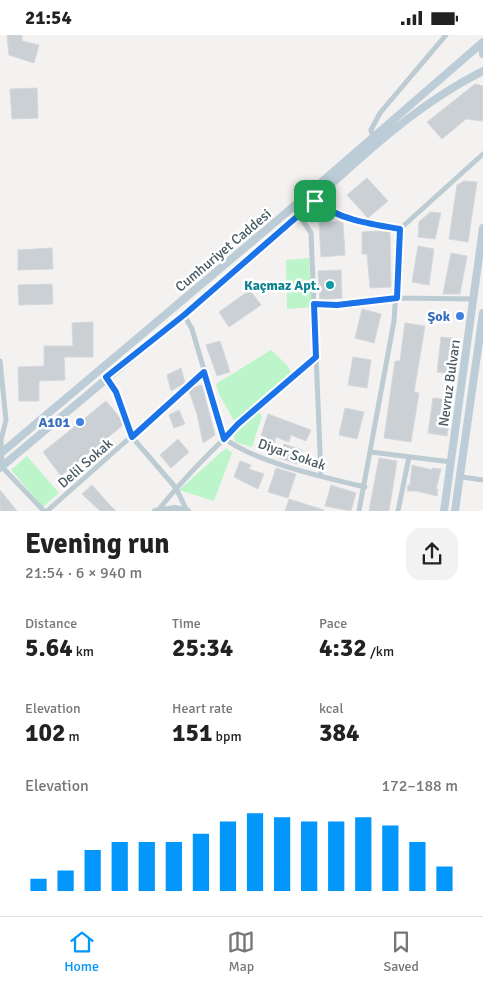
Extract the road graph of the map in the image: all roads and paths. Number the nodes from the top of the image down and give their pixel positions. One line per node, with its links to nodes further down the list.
1 (446, 35): 5 (street)
2 (483, 43): 3 (main road); 5 (main road, Cumhuriyet Caddesi)
3 (483, 54)
4 (483, 71): 8 (main road)
5 (373, 137): 7 (main road, Cumhuriyet Caddesi)
6 (483, 154): 11 (street)
7 (309, 192): 8 (street); 25 (main road, Cumhuriyet Caddesi)
8 (315, 201): 9 (main road); 11 (street)
9 (299, 215): 14 (street); 16 (main road)
10 (483, 228): 13 (main road, Nevruz Bulvarı)
11 (400, 229): 12 (street)
12 (397, 298): 13 (street); 14 (street); 24 (street)
13 (473, 299): 27 (main road, Nevruz Bulvarı)
14 (314, 304): 17 (street)
15 (483, 313): 20 (main road, Nevruz Bulvarı)
16 (184, 315): 19 (street); 21 (main road)
17 (316, 357): 23 (street); 29 (street)
18 (0, 361): 25 (street)
19 (204, 372): 22 (street, Delil Sokak); 23 (street)
20 (479, 373): 30 (main road, Nevruz Bulvarı)
21 (106, 377): 22 (street); 28 (main road)
22 (132, 437): 33 (street); 35 (street, Delil Sokak)
23 (224, 439): 29 (street, Diyar Sokak); 33 (street)
24 (371, 452): 26 (street); 32 (street)
25 (1, 453): 28 (street)
26 (409, 457): 27 (street); 38 (street)
27 (451, 462): 39 (main road, Nevruz Bulvarı)
28 (1, 468): 35 (street)
29 (321, 476): 32 (street, Diyar Sokak)
30 (462, 477): 31 (street); 40 (main road, Nevruz Bulvarı)
31 (483, 480)
32 (365, 487): 37 (street)
33 (176, 488): 34 (street); 36 (street)
34 (157, 510): 36 (street)
35 (45, 511)
36 (187, 511)
37 (359, 511)
38 (398, 511)
39 (444, 511)
40 (455, 511)

